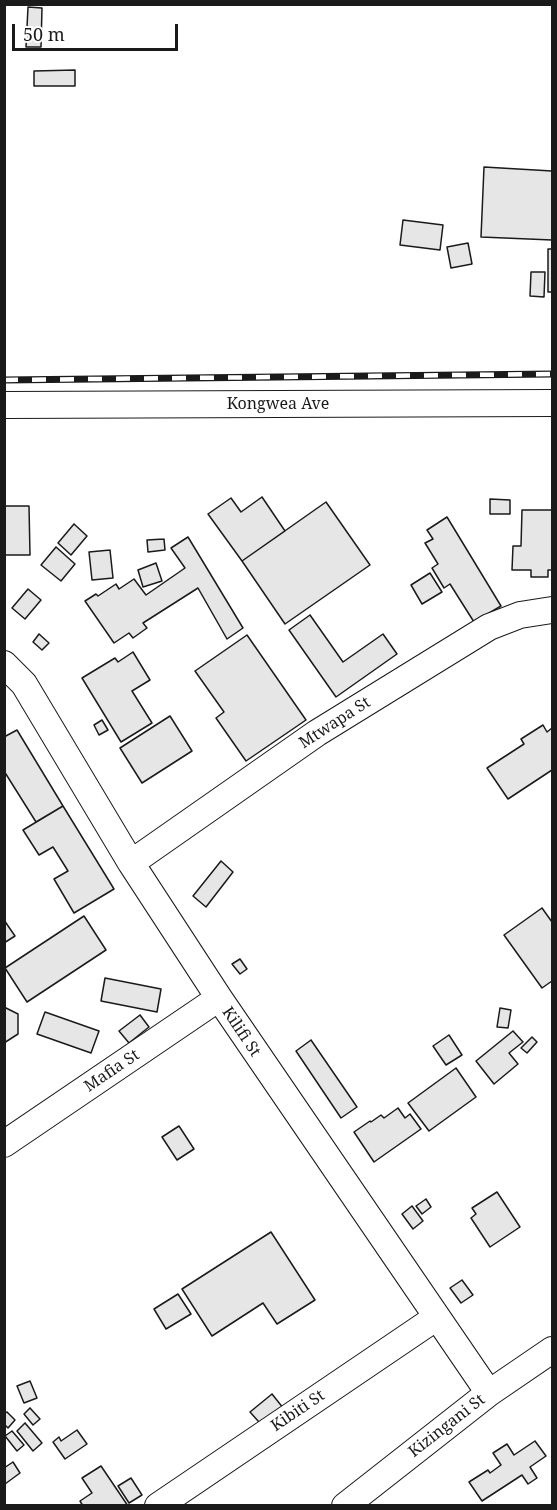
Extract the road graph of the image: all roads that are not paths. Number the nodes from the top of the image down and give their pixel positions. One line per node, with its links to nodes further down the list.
1 (552, 403): 2 (street, Kongwea Ave)
2 (4, 405)
3 (552, 610): 5 (street, Mtwapa St)
4 (4, 664): 5 (street, Kilifi St)
5 (131, 863): 6 (street, Kilifi St)
6 (219, 998): 7 (street, Mafia St); 8 (street, Kilifi St)
7 (4, 1144)
8 (437, 1317): 10 (street, Kilifi St); 11 (street, Kibiti St)
9 (552, 1350): 10 (street, Kizingani St)
10 (489, 1393): 12 (street, Kizingani St)
11 (158, 1506)
12 (345, 1506)

